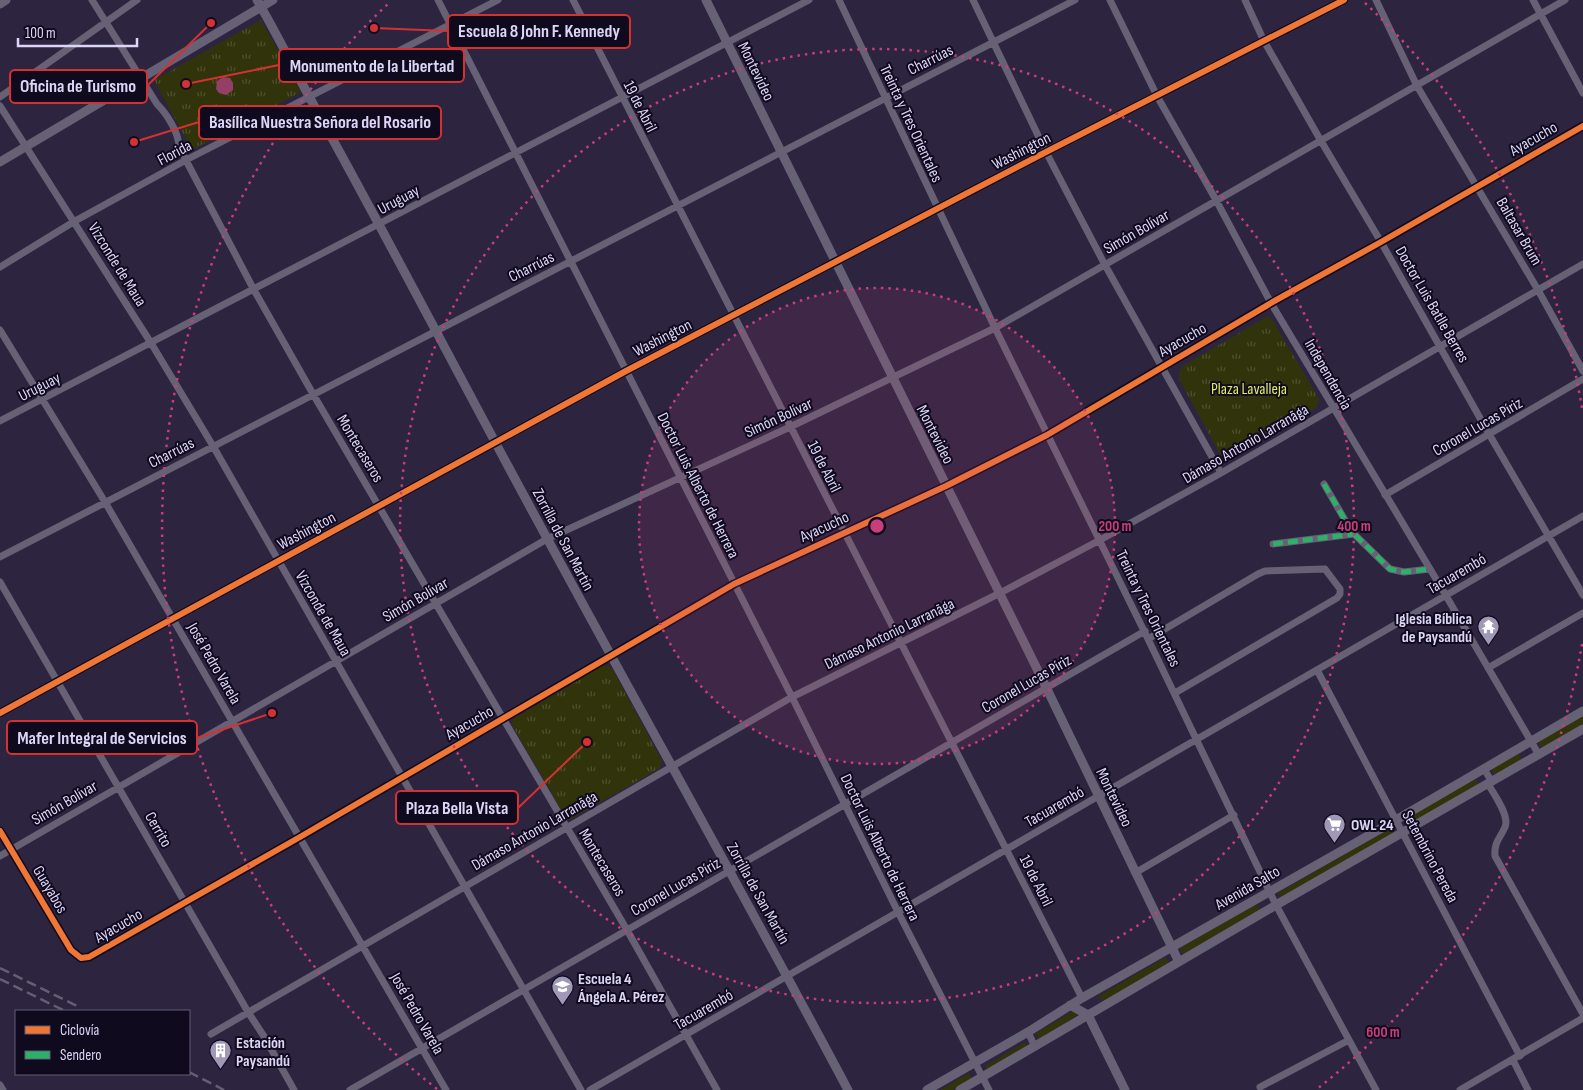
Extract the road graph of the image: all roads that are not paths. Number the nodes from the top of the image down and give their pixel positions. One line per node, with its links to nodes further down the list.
1 (6, 0): 19 (street)
2 (92, 0): 22 (street, Montecaseros)
3 (137, 0): 22 (street)
4 (273, 0): 20 (street)
5 (438, 0): 23 (street, Doctor Luis Alberto de Herrera)
6 (498, 0): 23 (street, Florida)
7 (573, 0): 32 (street, 19 de Abril)
8 (706, 0): 26 (street, Montevideo)
9 (809, 0): 26 (street, Uruguay)
10 (839, 0): 33 (street, Treinta y Tres Orientales)
11 (973, 0): 25 (street)
12 (1075, 0): 25 (street, Charrúas)
13 (1110, 0): 30 (street, Independencia)
14 (1245, 0): 24 (street, Doctor Luis Batlle Berres)
15 (1344, 0): 24 (street, Washington)
16 (1376, 0): 28 (street, Baltasar Brum)
17 (1533, 0): 21 (street)
18 (1565, 0): 21 (street, Simón Bolívar)
19 (0, 4)
20 (259, 4): 27 (street); 34 (street, Zorrilla de San Martín)
21 (1540, 14): 28 (street, Simón Bolívar); 29 (street)
22 (107, 22): 27 (street, Montecaseros); 31 (street)
23 (451, 25): 34 (street, Florida); 41 (street, Doctor Luis Alberto de Herrera)
24 (1264, 41): 30 (street, Washington); 37 (street, Doctor Luis Batlle Berres)
25 (993, 42): 33 (street, Charrúas); 40 (street)
26 (726, 43): 32 (street, Uruguay); 39 (street, Montevideo)
27 (142, 78): 38 (street); 42 (street, Montecaseros)
28 (1417, 86): 37 (street, Simón Bolívar); 44 (street, Baltasar Brum)
29 (1583, 93)
30 (1157, 96): 40 (street, Washington); 45 (street, Independencia)
31 (0, 97)
32 (622, 97): 41 (street, Uruguay); 46 (street, 19 de Abril)
33 (885, 97): 39 (street, Charrúas); 47 (street, Treinta y Tres Orientales)
34 (310, 98): 42 (street, Florida); 49 (street, Zorrilla de San Martín)
35 (0, 106): 38 (street, Vizconde de Maua)
36 (1583, 126): 44 (street, Ayacucho)
37 (1321, 141): 45 (street, Simón Bolívar); 50 (street, Doctor Luis Batlle Berres)
38 (26, 146): 43 (street); 48 (street, Vizconde de Maua)
39 (780, 152): 46 (street, Charrúas); 52 (street, Montevideo)
40 (1046, 152): 47 (street, Washington); 54 (street)
41 (516, 153): 49 (street, Uruguay); 51 (street, Doctor Luis Alberto de Herrera)
42 (186, 160): 48 (street, Florida); 56 (street, Montecaseros)
43 (0, 162)
44 (1477, 186): 50 (street, Ayacucho); 57 (street, Baltasar Brum)
45 (1216, 200): 54 (street, Simón Bolívar); 58 (street, Independencia)
46 (677, 206): 51 (street, Charrúas); 59 (street, 19 de Abril)
47 (938, 209): 52 (street, Washington); 60 (street, Treinta y Tres Orientales)
48 (75, 222): 55 (street, Florida); 63 (street, Vizconde de Maua)
49 (380, 224): 56 (street, Uruguay); 62 (street, Zorrilla de San Martín)
50 (1381, 242): 58 (street, Ayacucho); 64 (street, Doctor Luis Batlle Berres)
51 (571, 261): 62 (street, Charrúas); 66 (street, Doctor Luis Alberto de Herrera)
52 (835, 263): 59 (street, Washington); 68 (street, Montevideo)
53 (1583, 264): 57 (street, Dámaso Antonio Larranãga)
54 (1105, 265): 60 (street, Simón Bolívar); 65 (street)
55 (0, 267)
56 (254, 290): 63 (street, Uruguay); 70 (street, Montecaseros)
57 (1538, 290): 64 (street, Dámaso Antonio Larranãga); 67 (street, Baltasar Brum)
58 (1271, 302): 65 (street, Ayacucho); 72 (street, Independencia)
59 (733, 316): 66 (street, Washington); 74 (street, 19 de Abril)
60 (995, 328): 68 (street, Simón Bolívar); 76 (street, Treinta y Tres Orientales)
61 (0, 330): 71 (street, José Pedro Varela)
62 (435, 331): 70 (street, Charrúas); 77 (street, Zorrilla de San Martín)
63 (151, 343): 71 (street, Uruguay); 78 (street, Vizconde de Maua)
64 (1441, 346): 72 (street, Dámaso Antonio Larranãga); 75 (street, Doctor Luis Batlle Berres)
65 (1162, 366): 76 (street, Ayacucho); 79 (street)
66 (626, 371): 77 (street, Washington); 80 (street, Doctor Luis Alberto de Herrera)
67 (1583, 371)
68 (892, 378): 74 (street, Simón Bolívar); 82 (street, Montevideo)
69 (1583, 380): 75 (street, Coronel Lucas Píriz)
70 (313, 394): 78 (street, Charrúas); 85 (street, Montecaseros)
71 (43, 399): 73 (street, Uruguay); 84 (street, José Pedro Varela)
72 (1333, 408): 79 (street, Dámaso Antonio Larranãga); 83 (street, Independencia)
73 (0, 421)
74 (790, 427): 80 (street, Simón Bolívar); 87 (street, 19 de Abril)
75 (1490, 434): 83 (street, Coronel Lucas Píriz); 89 (street, Doctor Luis Batlle Berres)
76 (1047, 435): 82 (street, Ayacucho); 91 (street, Treinta y Tres Orientales)
77 (495, 443): 85 (street, Washington); 90 (street, Zorrilla de San Martín)
78 (213, 446): 84 (street, Charrúas); 94 (street, Vizconde de Maua)
79 (1221, 473): 91 (street, Dámaso Antonio Larranãga)
80 (680, 478): 90 (street, Simón Bolívar); 97 (street, Doctor Luis Alberto de Herrera)
81 (1324, 484): 88 (street)
82 (946, 486): 87 (street, Ayacucho); 98 (street, Montevideo)
83 (1385, 495): 95 (street, Independencia)
84 (106, 502): 93 (street, Charrúas); 103 (street, José Pedro Varela)
85 (379, 506): 94 (street, Washington); 101 (street, Montecaseros)
86 (1583, 516): 89 (street, Tacuarembó)
87 (843, 532): 97 (street, Ayacucho); 106 (street, 19 de Abril)
88 (1354, 534): 92 (street); 95 (street)
89 (1549, 536): 99 (street, Tacuarembó); 100 (street, Doctor Luis Batlle Berres)
90 (547, 539): 101 (street, Simón Bolívar); 107 (street, Zorrilla de San Martín)
91 (1100, 540): 98 (street, Dámaso Antonio Larranãga); 104 (street, Treinta y Tres Orientales)
92 (1273, 544)
93 (0, 557)
94 (278, 560): 103 (street, Washington); 108 (street, Vizconde de Maua)
95 (1430, 569): 99 (street, Independencia)
96 (0, 582): 111 (street, Cerrito)
97 (734, 584): 107 (street, Ayacucho); 114 (street, Doctor Luis Alberto de Herrera)
98 (1000, 593): 106 (street, Dámaso Antonio Larranãga); 112 (street, Montevideo)
99 (1445, 594): 109 (street, Independencia); 110 (street, Tacuarembó)
100 (1583, 595)
101 (435, 603): 108 (street, Simón Bolívar); 117 (street, Montecaseros)
102 (1583, 613): 109 (street)
103 (173, 618): 111 (street, Washington); 118 (street, José Pedro Varela)
104 (1145, 631): 105 (street, Treinta y Tres Orientales); 112 (street, Coronel Lucas Píriz)
105 (1148, 639): 113 (street, Treinta y Tres Orientales); 113 (street)
106 (901, 643): 114 (street, Dámaso Antonio Larranãga); 122 (street, 19 de Abril)
107 (610, 655): 117 (street, Ayacucho); 124 (street, Zorrilla de San Martín)
108 (335, 661): 118 (street, Simón Bolívar); 126 (street, Vizconde de Maua)
109 (1488, 668): 121 (street, Independencia)
110 (1317, 670): 120 (street, Tacuarembó); 132 (street, Setembrino Pereda)
111 (57, 681): 116 (street, Washington); 128 (street, Cerrito)
112 (1046, 687): 122 (street, Coronel Lucas Píriz); 129 (street, Montevideo)
113 (1175, 693): 120 (street, Treinta y Tres Orientales)
114 (792, 697): 124 (street, Dámaso Antonio Larranãga); 130 (street, Doctor Luis Alberto de Herrera)
115 (1583, 710): 121 (street, Avenida Salto)
116 (0, 712)
117 (502, 718): 126 (street, Ayacucho); 133 (street, Montecaseros)
118 (232, 721): 128 (street, Simón Bolívar); 136 (street, José Pedro Varela)
119 (1583, 729): 123 (street, Avenida Salto)
120 (1197, 740): 129 (street, Tacuarembó); 131 (street, Treinta y Tres Orientales)
121 (1530, 741): 123 (street, Independencia); 125 (street, Avenida Salto)
122 (951, 742): 130 (street, Coronel Lucas Píriz); 138 (street, 19 de Abril)
123 (1539, 755): 127 (street, Avenida Salto)
124 (671, 767): 133 (street, Dámaso Antonio Larranãga); 140 (street, Zorrilla de San Martín)
125 (1484, 768): 127 (street); 132 (street, Avenida Salto)
126 (402, 777): 136 (street, Ayacucho); 142 (street, Vizconde de Maua)
127 (1490, 783): 135 (street, Avenida Salto); 159 (street)
128 (119, 786): 137 (street, Simón Bolívar); 144 (street, Cerrito)
129 (1098, 796): 138 (street, Tacuarembó); 141 (street, Montevideo)
130 (844, 804): 140 (street, Coronel Lucas Píriz); 146 (street, Doctor Luis Alberto de Herrera)
131 (1234, 815): 141 (street); 143 (street, Treinta y Tres Orientales)
132 (1396, 820): 135 (street, Setembrino Pereda); 143 (street, Avenida Salto)
133 (566, 828): 142 (street, Dámaso Antonio Larranãga); 147 (street, Montecaseros)
134 (0, 831): 137 (street, Guayabos)
135 (1403, 833): 145 (street, Avenida Salto); 166 (street, Setembrino Pereda)
136 (300, 837): 144 (street, Ayacucho); 148 (street, José Pedro Varela)
137 (11, 849): 139 (street, Simón Bolívar); 150 (street, Guayabos)
138 (1006, 850): 146 (street, Tacuarembó); 154 (street, 19 de Abril)
139 (0, 856)
140 (730, 870): 147 (street, Coronel Lucas Píriz); 152 (street, Zorrilla de San Martín)
141 (1135, 873): 149 (street, Montevideo)
142 (465, 886): 148 (street, Dámaso Antonio Larranãga); 153 (street, Vizconde de Maua)
143 (1270, 891): 145 (street, Treinta y Tres Orientales); 149 (street, Avenida Salto)
144 (185, 902): 150 (street, Ayacucho); 157 (street, Cerrito)
145 (1276, 905): 151 (street, Avenida Salto); 163 (street, Treinta y Tres Orientales)
146 (898, 912): 152 (street, Tacuarembó); 167 (street, Doctor Luis Alberto de Herrera)
147 (627, 930): 153 (street, Coronel Lucas Píriz); 162 (street, Montecaseros)
148 (363, 946): 157 (street, Dámaso Antonio Larranãga); 165 (street, José Pedro Varela)
149 (1171, 948): 151 (street, Montevideo); 154 (street, Avenida Salto)
150 (82, 958)
151 (1179, 962): 156 (street, Avenida Salto)
152 (788, 976): 162 (street, Tacuarembó); 178 (street, Zorrilla de San Martín)
153 (524, 990): 165 (street, Coronel Lucas Píriz); 175 (street, Vizconde de Maua)
154 (1082, 998): 155 (street, Avenida Salto); 156 (street)
155 (1070, 1005): 158 (street); 160 (street, Avenida Salto)
156 (1101, 1007): 158 (street, Avenida Salto)
157 (248, 1012): 161 (street, Dámaso Antonio Larranãga); 172 (street, Cerrito)
158 (1088, 1015): 164 (street, Avenida Salto); 182 (street)
159 (1582, 1019): 166 (street)
160 (1028, 1032): 164 (street); 167 (street, Avenida Salto)
161 (211, 1034)
162 (687, 1035): 176 (street, Tacuarembó); 177 (street, Montecaseros)
163 (1349, 1040): 170 (street); 183 (street, Treinta y Tres Orientales)
164 (1035, 1047): 168 (street, Avenida Salto)
165 (422, 1049): 173 (street, Coronel Lucas Píriz); 174 (street, José Pedro Varela)
166 (1517, 1058): 184 (street); 185 (street, Setembrino Pereda)
167 (974, 1062): 168 (street, Doctor Luis Alberto de Herrera); 179 (street, Avenida Salto)
168 (982, 1077): 180 (street, Avenida Salto); 181 (street, Doctor Luis Alberto de Herrera)
169 (0, 1085): 171 (street)
170 (1260, 1087)
171 (3, 1090)
172 (294, 1090)
173 (350, 1090)
174 (446, 1090)
175 (580, 1090)
176 (590, 1090)
177 (717, 1090)
178 (848, 1090)
179 (927, 1090)
180 (960, 1090)
181 (989, 1090)
182 (1125, 1090)
183 (1376, 1090)
184 (1460, 1090)
185 (1528, 1090)

